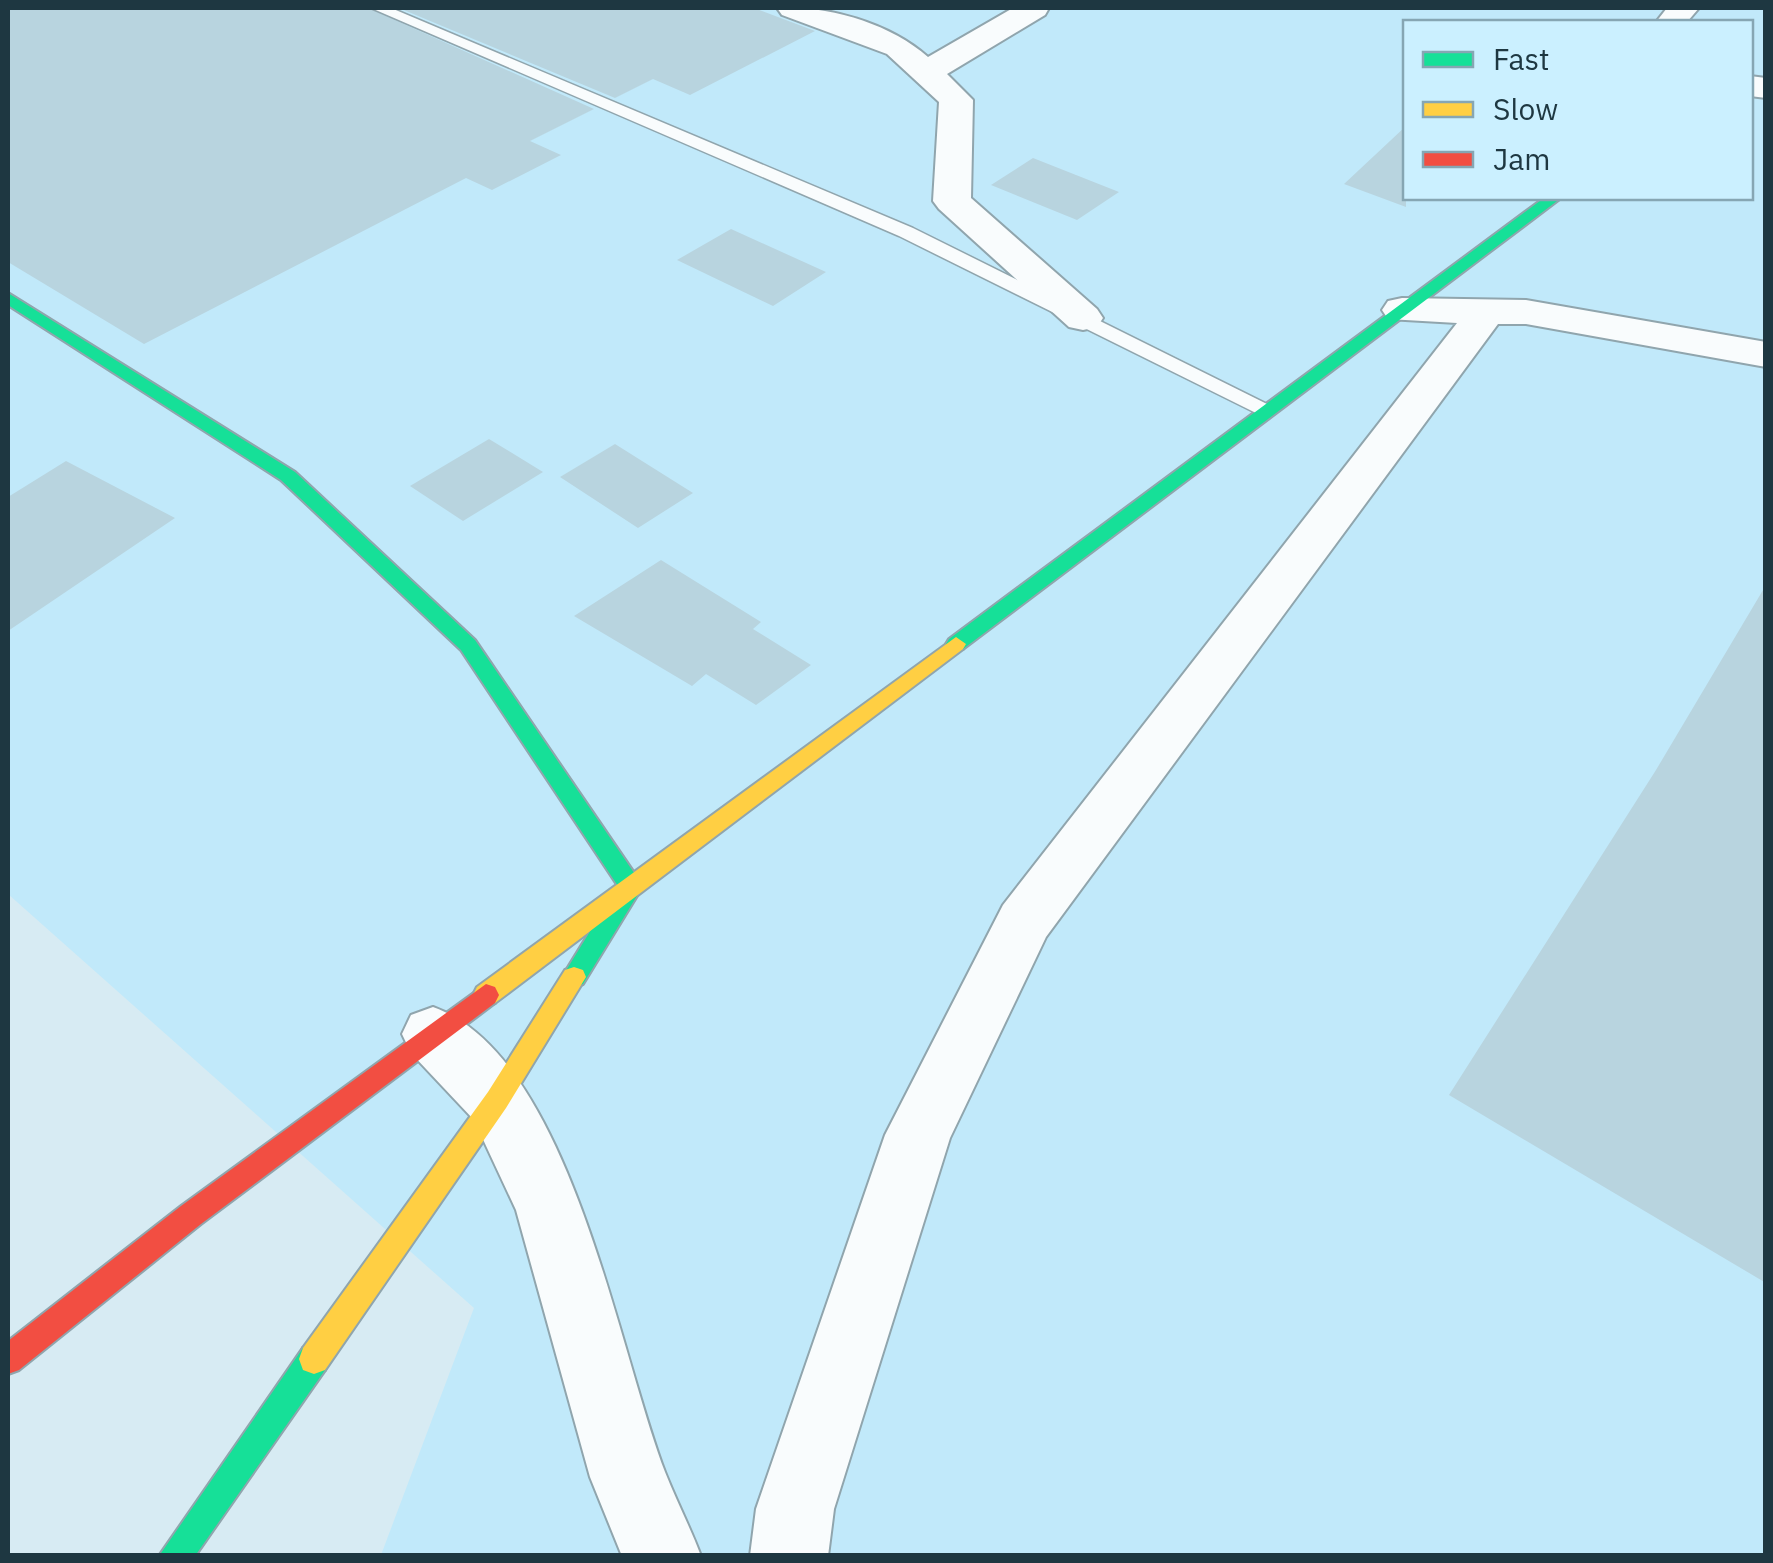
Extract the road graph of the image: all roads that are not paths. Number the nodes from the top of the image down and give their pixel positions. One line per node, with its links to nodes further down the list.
1 (379, 8): 9 (lane)
2 (793, 8): 4 (street)
3 (1034, 8): 4 (street)
4 (926, 72): 9 (street)
5 (1550, 200): 7 (street)
6 (8, 298): 12 (street)
7 (1402, 310): 8 (street); 11 (street)
8 (1487, 311): 10 (street); 18 (street)
9 (1083, 318): 11 (lane)
10 (1766, 355)
11 (1268, 410): 12 (street)
12 (631, 886): 13 (street); 14 (street)
13 (433, 1034): 14 (street); 15 (street)
14 (496, 1100): 16 (street); 17 (street)
15 (8, 1360)
16 (175, 1556)
17 (662, 1556)
18 (789, 1556)

